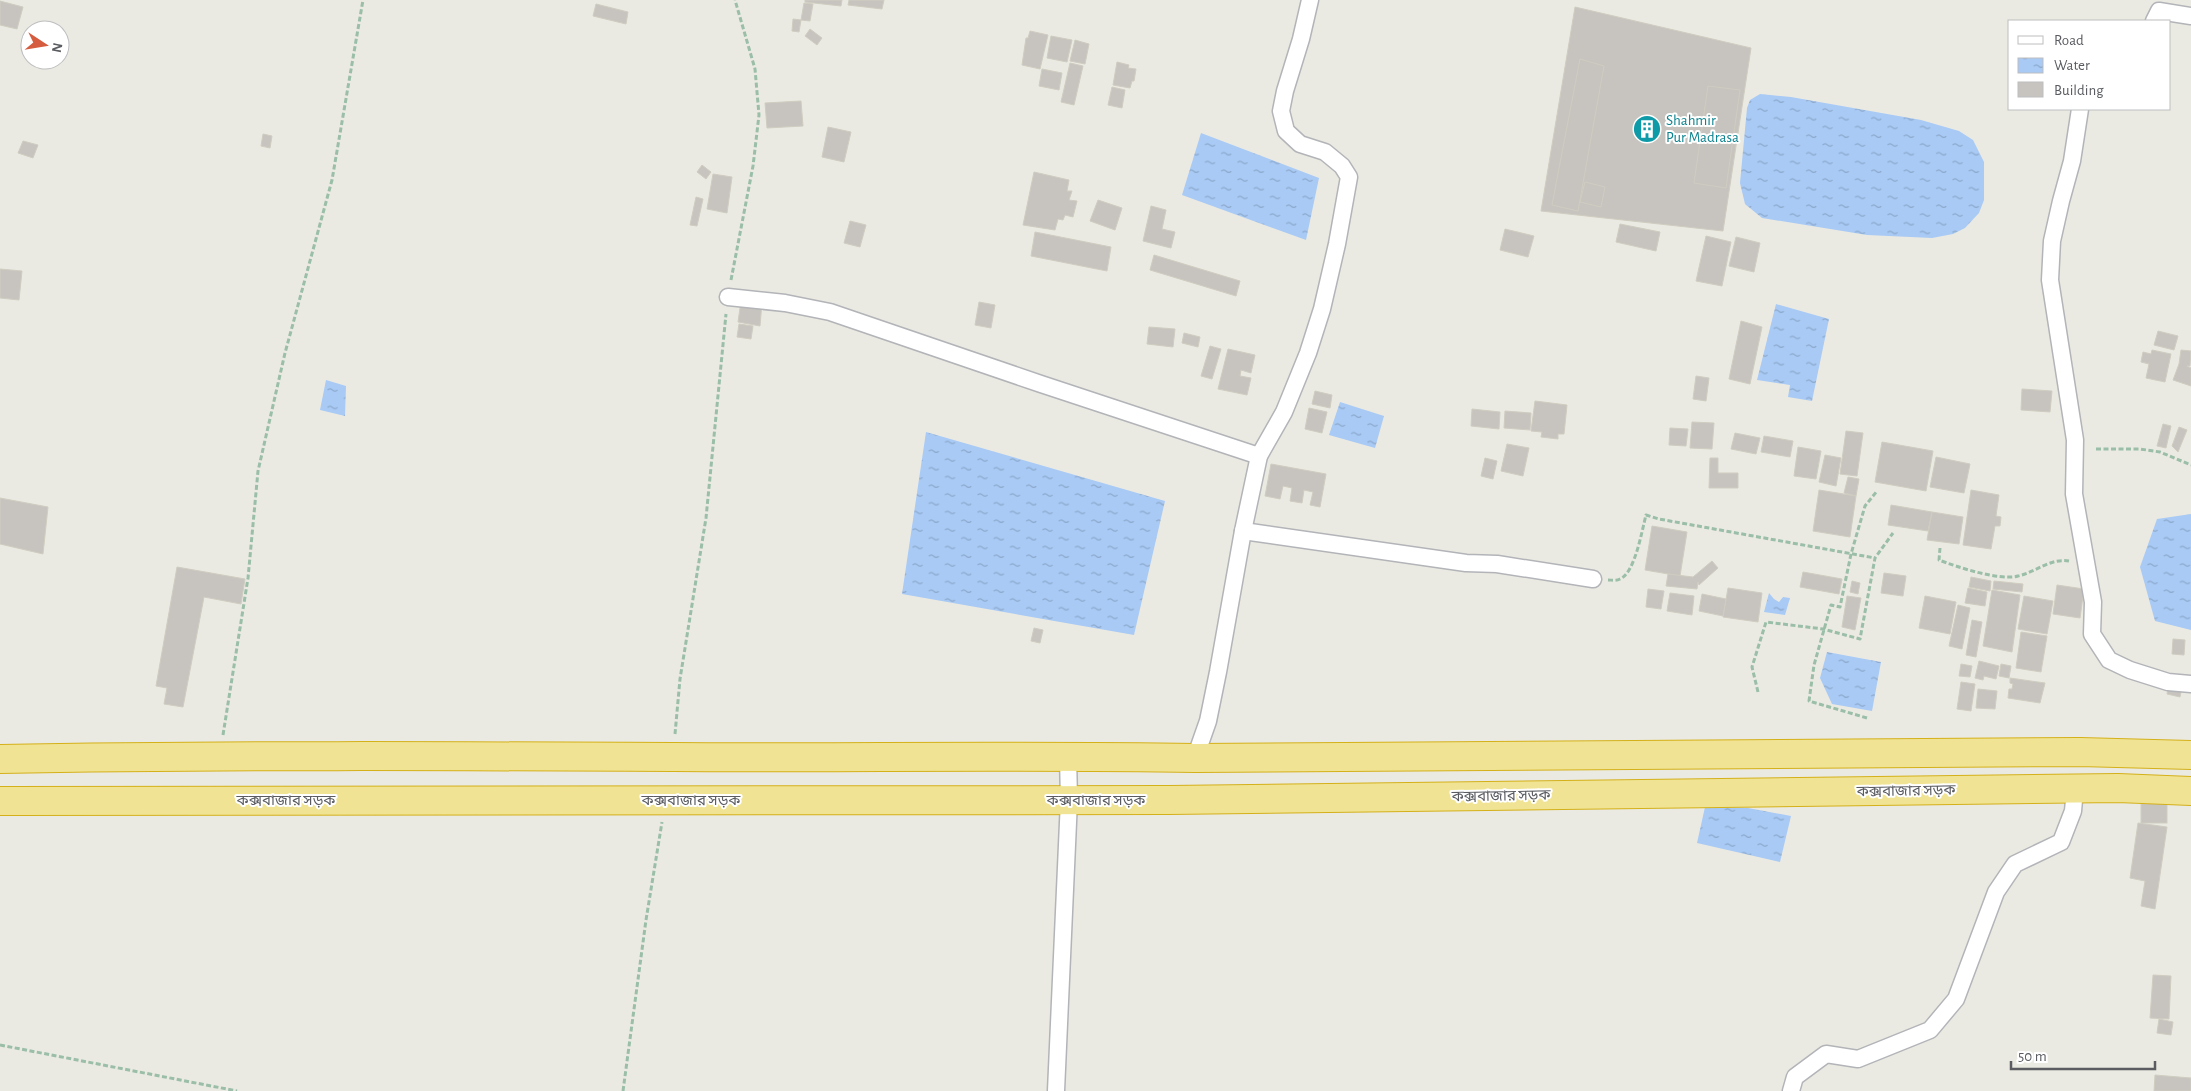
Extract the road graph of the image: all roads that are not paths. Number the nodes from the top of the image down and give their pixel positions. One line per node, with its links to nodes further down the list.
1 (1310, 0): 6 (street)
2 (2191, 16): 3 (street)
3 (2154, 20)
4 (2080, 110): 9 (street)
5 (728, 297): 6 (street)
6 (1259, 456): 7 (street)
7 (1243, 531): 8 (street); 12 (street)
8 (1593, 579)
9 (2191, 684)
10 (2191, 755): 12 (highway)
11 (1068, 756): 12 (highway); 13 (highway); 16 (street)
12 (1195, 758)
13 (0, 759)
14 (2075, 789): 15 (highway, কক্সবাজার সড়ক); 16 (highway, কক্সবাজার সড়ক); 19 (street)
15 (2191, 791)
16 (1069, 800): 17 (highway, কক্সবাজার সড়ক); 18 (street)
17 (0, 801)
18 (1056, 1091)
19 (1791, 1091)

